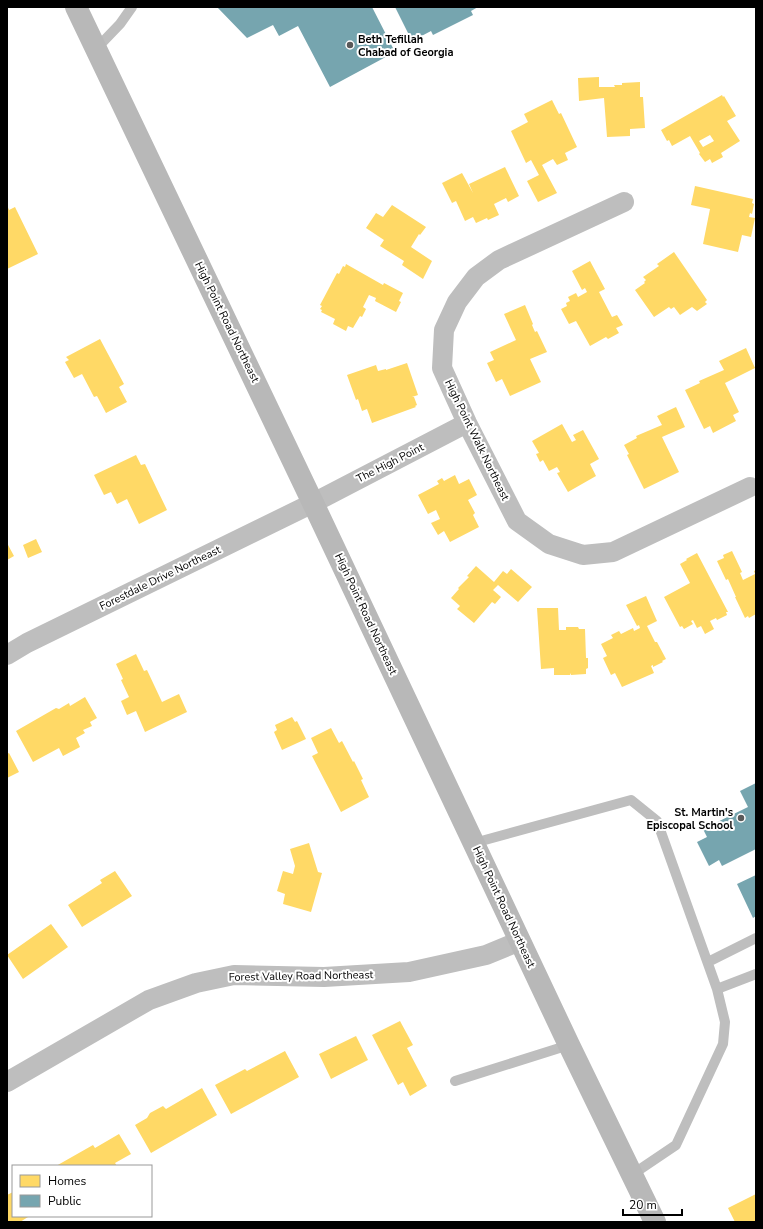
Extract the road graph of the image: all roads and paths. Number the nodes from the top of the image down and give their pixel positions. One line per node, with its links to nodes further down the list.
1 (76, 7): 3 (street, High Point Road Northeast)
2 (132, 7): 3 (lane)
3 (96, 49): 7 (street, High Point Road Northeast)
4 (624, 202): 5 (street, High Point Walk Northeast)
5 (467, 423): 6 (street, High Point Walk Northeast); 7 (street, The High Point)
6 (750, 487)
7 (313, 503): 8 (street, Forestdale Drive Northeast); 9 (street, High Point Road Northeast)
8 (7, 655)
9 (474, 843): 11 (street, High Point Road Northeast); 12 (lane)
10 (756, 938): 12 (lane)
11 (520, 941): 15 (street, High Point Road Northeast); 17 (street, Forest Valley Road Northeast)
12 (708, 962): 14 (lane)
13 (756, 974): 14 (lane)
14 (718, 989): 18 (lane)
15 (569, 1045): 16 (lane); 18 (street, High Point Road Northeast)
16 (455, 1081)
17 (7, 1082)
18 (633, 1174): 19 (street, High Point Road Northeast)
19 (655, 1222)

